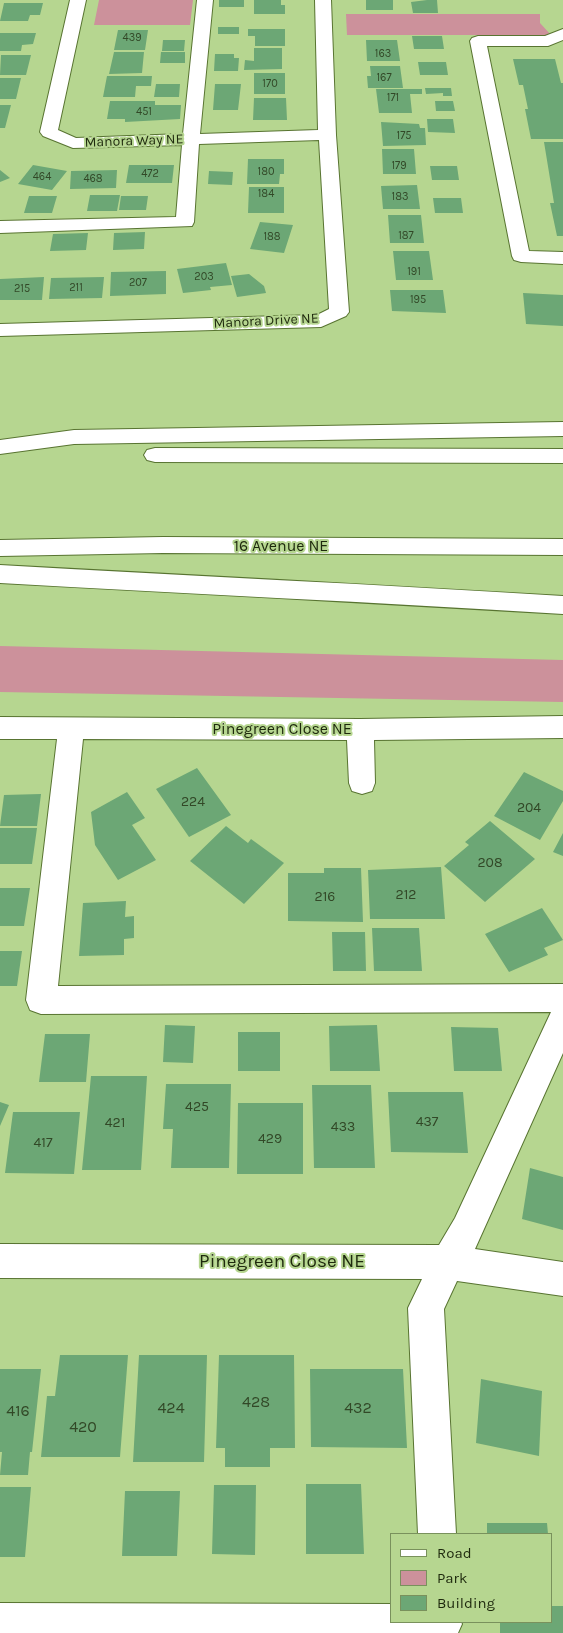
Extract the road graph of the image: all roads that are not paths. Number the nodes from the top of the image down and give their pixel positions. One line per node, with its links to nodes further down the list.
1 (78, 0): 6 (main road, Manora Way NE)
2 (206, 0): 6 (main road)
3 (324, 0): 5 (main road, Manora Drive NE)
4 (563, 34): 8 (main road)
5 (327, 135): 6 (main road, Manora Way NE); 9 (main road, Manora Drive NE)
6 (191, 139): 7 (main road)
7 (0, 226)
8 (563, 258)
9 (0, 330)
10 (563, 429): 11 (main road)
11 (0, 447)
12 (0, 456): 13 (main road)
13 (563, 456)
14 (563, 547): 15 (main road, 16 Avenue NE)
15 (0, 548)
16 (0, 574): 17 (main road)
17 (563, 605)
18 (0, 728): 19 (main road, Pinegreen Close NE)
19 (71, 728): 21 (main road, Pinegreen Close NE); 23 (main road)
20 (563, 728): 21 (main road, Pinegreen Close NE)
21 (360, 730): 22 (main road)
22 (362, 783)
23 (563, 998)
24 (563, 1019): 26 (main road)
25 (0, 1261): 26 (main road, Pinegreen Close NE)
26 (448, 1262): 27 (main road, Pinegreen Close NE); 28 (main road)
27 (563, 1279)
28 (437, 1533)
29 (0, 1623): 30 (main road)
30 (442, 1626)

